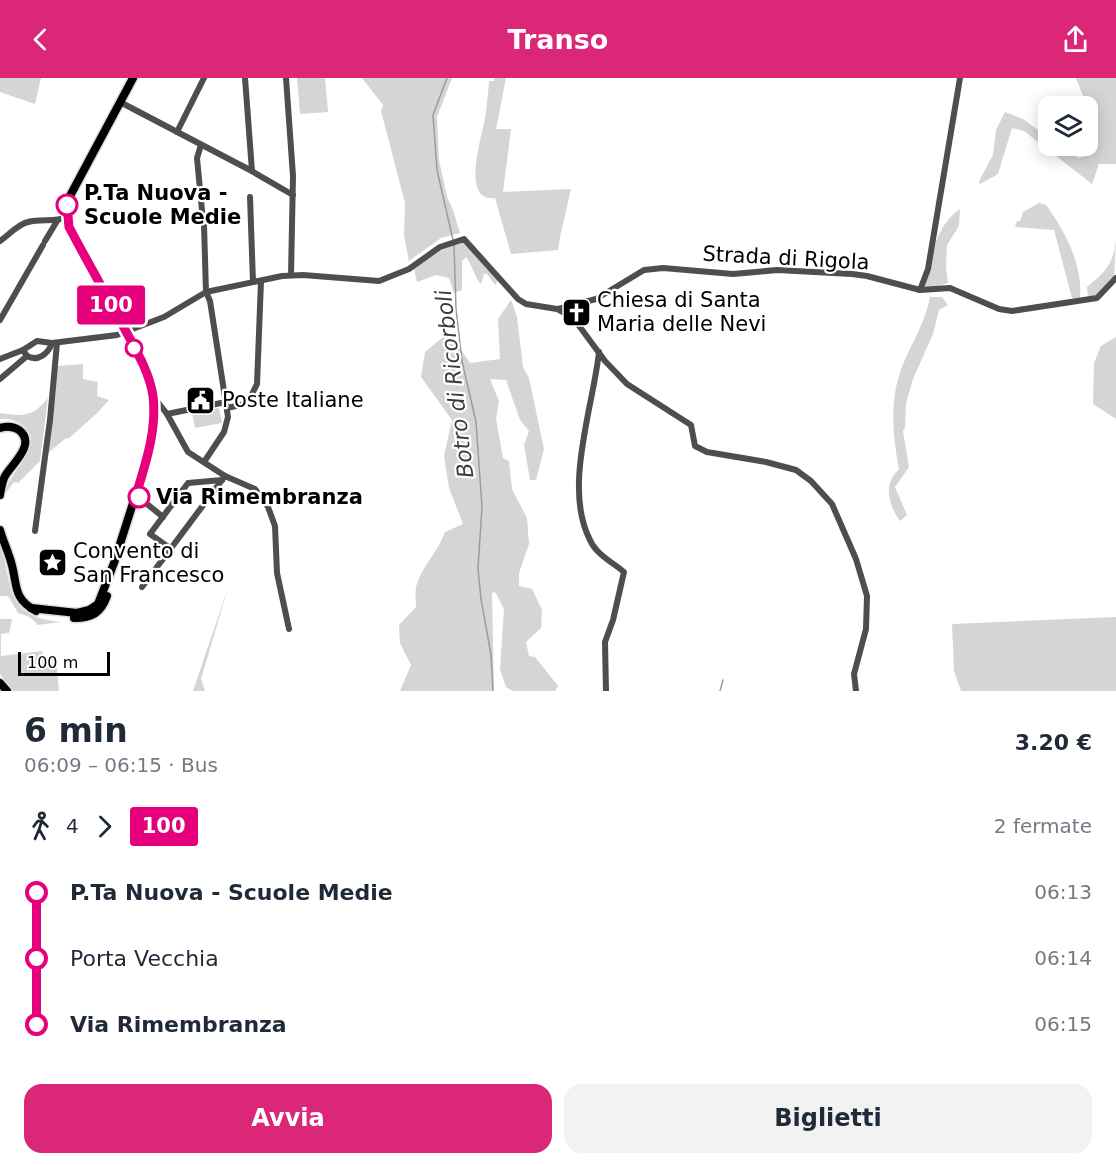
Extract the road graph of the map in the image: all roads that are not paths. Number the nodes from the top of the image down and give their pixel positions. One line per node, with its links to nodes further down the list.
1 (133, 78): 6 (main road)
2 (204, 78): 7 (street)
3 (245, 78): 9 (street)
4 (286, 78): 10 (street)
5 (960, 78): 19 (street)
6 (120, 102): 7 (street); 12 (main road)
7 (177, 132): 8 (street)
8 (201, 144): 9 (street); 20 (street)
9 (252, 171): 10 (street)
10 (293, 195): 15 (street)
11 (250, 197): 18 (street)
12 (67, 217): 13 (street); 23 (main road)
13 (55, 223): 14 (street); 22 (street)
14 (0, 241)
15 (291, 275): 17 (street); 21 (street)
16 (1116, 278): 19 (street, Strada di Rigola)
17 (261, 280): 18 (street); 30 (street)
18 (253, 282): 20 (street)
19 (920, 290): 21 (street, Strada di Rigola)
20 (206, 292): 23 (street); 30 (street)
21 (557, 309): 25 (street)
22 (0, 320)
23 (126, 332): 24 (street); 29 (main road)
24 (55, 343): 26 (street); 26 (street); 39 (street)
25 (599, 352): 45 (street); 46 (street)
26 (25, 353): 27 (street); 28 (street)
27 (0, 359)
28 (0, 380)
29 (153, 396): 31 (street); 36 (main road)
30 (227, 405): 31 (street); 33 (street)
31 (167, 414): 33 (street)
32 (0, 428): 35 (main road)
33 (204, 462): 34 (street)
34 (224, 478): 37 (street); 40 (street); 42 (street)
35 (0, 495)
36 (136, 495): 37 (street); 38 (main road)
37 (163, 517): 40 (street)
38 (0, 530)
39 (35, 531)
40 (171, 549): 41 (street)
41 (142, 587)
42 (289, 629)
43 (0, 683): 44 (main road)
44 (7, 691)
45 (606, 691)
46 (856, 691)

